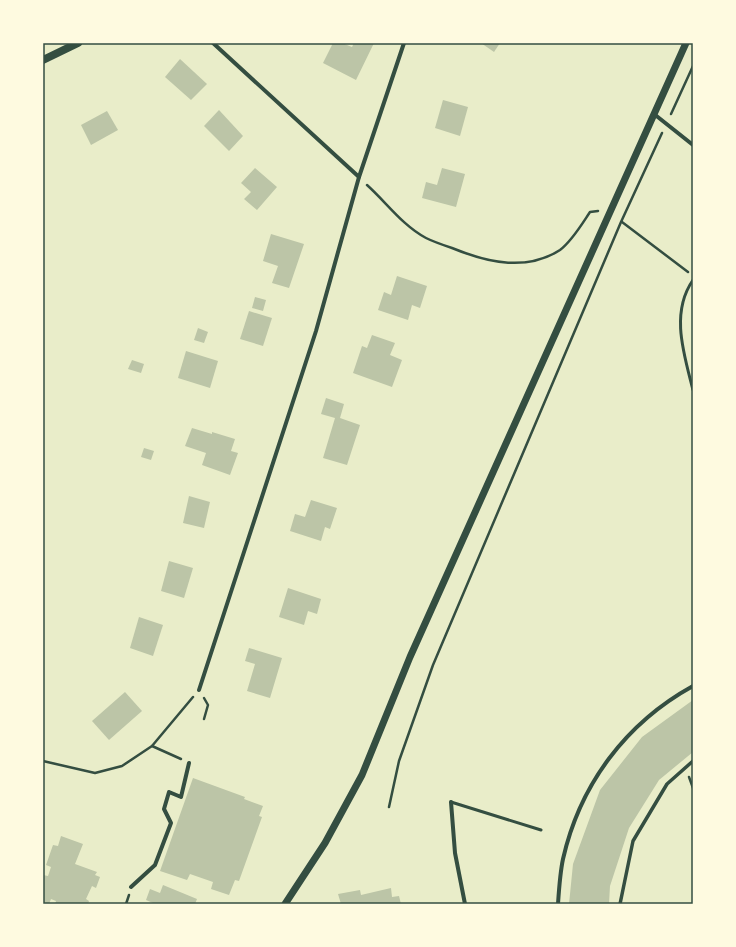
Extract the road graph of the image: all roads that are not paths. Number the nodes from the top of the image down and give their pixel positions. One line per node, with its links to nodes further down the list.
1 (78, 43): 5 (main road)
2 (213, 43): 8 (street)
3 (404, 43): 8 (street)
4 (686, 43): 6 (street)
5 (43, 60)
6 (654, 114): 7 (street); 18 (street)
7 (693, 145)
8 (359, 177): 12 (street)
9 (693, 280): 10 (lane)
10 (693, 390)
11 (693, 686): 20 (street)
12 (198, 690)
13 (693, 761): 21 (street)
14 (189, 763): 17 (street)
15 (451, 802): 16 (lane); 19 (street)
16 (541, 830)
17 (131, 887)
18 (284, 904)
19 (465, 904)
20 (558, 904)
21 (620, 904)

